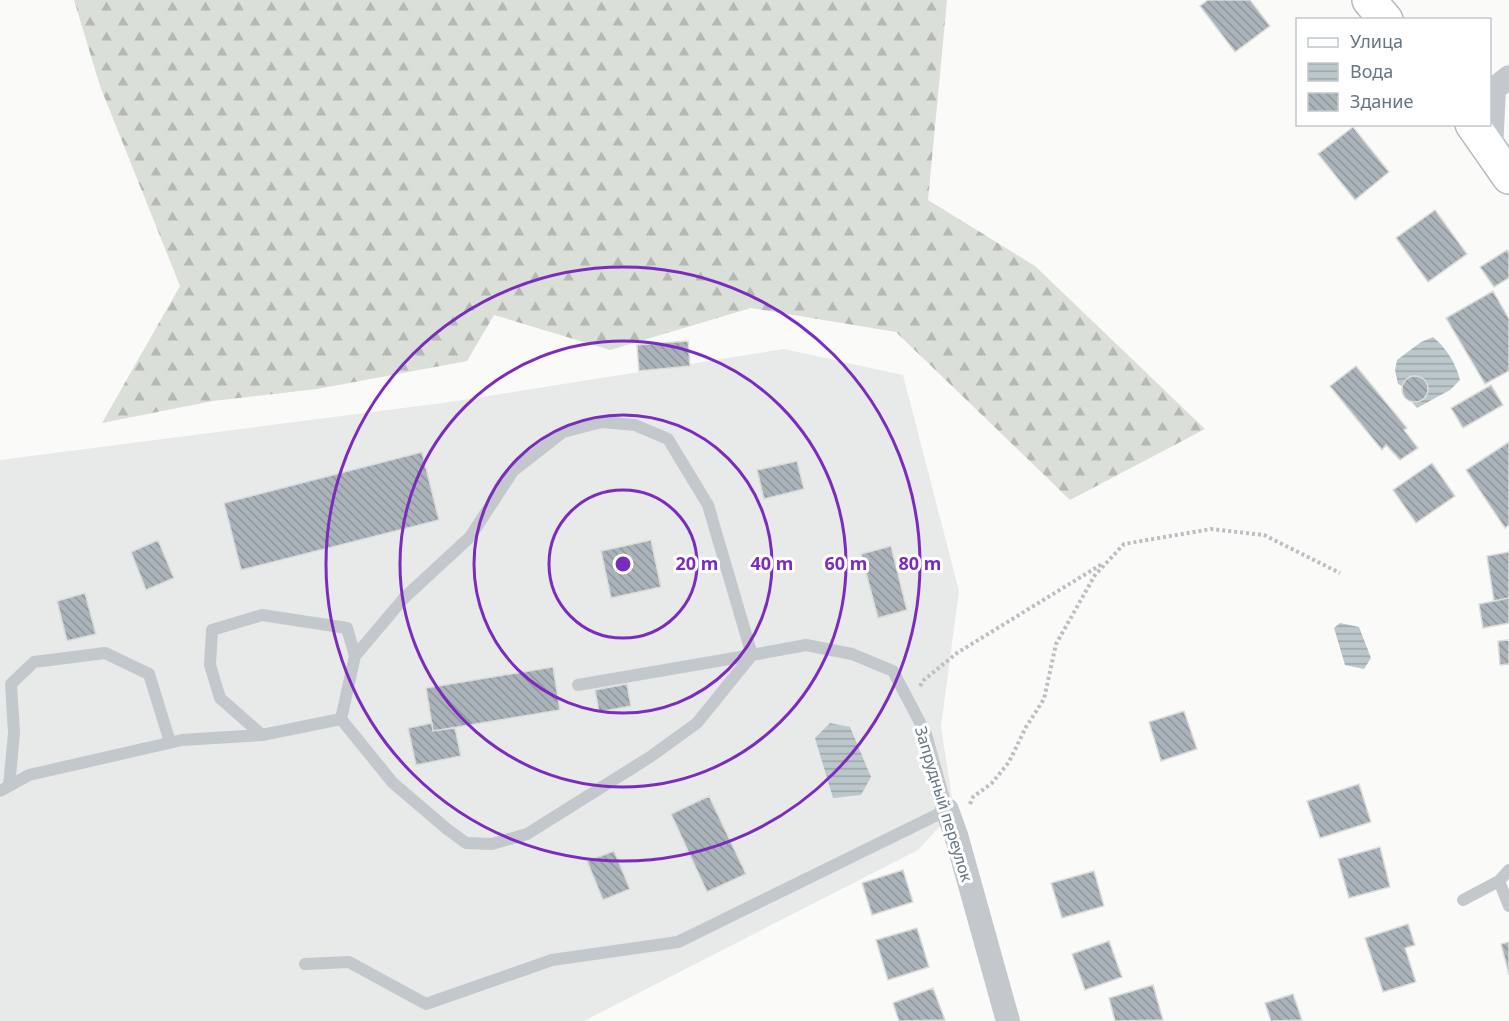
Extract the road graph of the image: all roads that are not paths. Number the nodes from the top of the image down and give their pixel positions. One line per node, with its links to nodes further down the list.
1 (1369, 0): 2 (main road)
2 (1384, 18)
3 (1509, 77): 4 (street)
4 (1491, 101)
5 (1482, 137): 6 (main road)
6 (1509, 177)
7 (752, 655): 8 (lane); 9 (lane, Запрудный переулок); 10 (lane); 14 (lane, Запрудный переулок)
8 (355, 656): 10 (lane); 11 (lane)
9 (578, 685)
10 (341, 718): 11 (lane)
11 (262, 735): 12 (lane)
12 (170, 742): 13 (lane); 13 (lane)
13 (4, 789)
14 (946, 810): 19 (lane); 20 (street, Запрудный переулок)
15 (1509, 870): 16 (lane)
16 (1498, 881): 17 (lane); 18 (lane)
17 (1463, 900)
18 (1509, 906)
19 (305, 964)
20 (1008, 1021)

